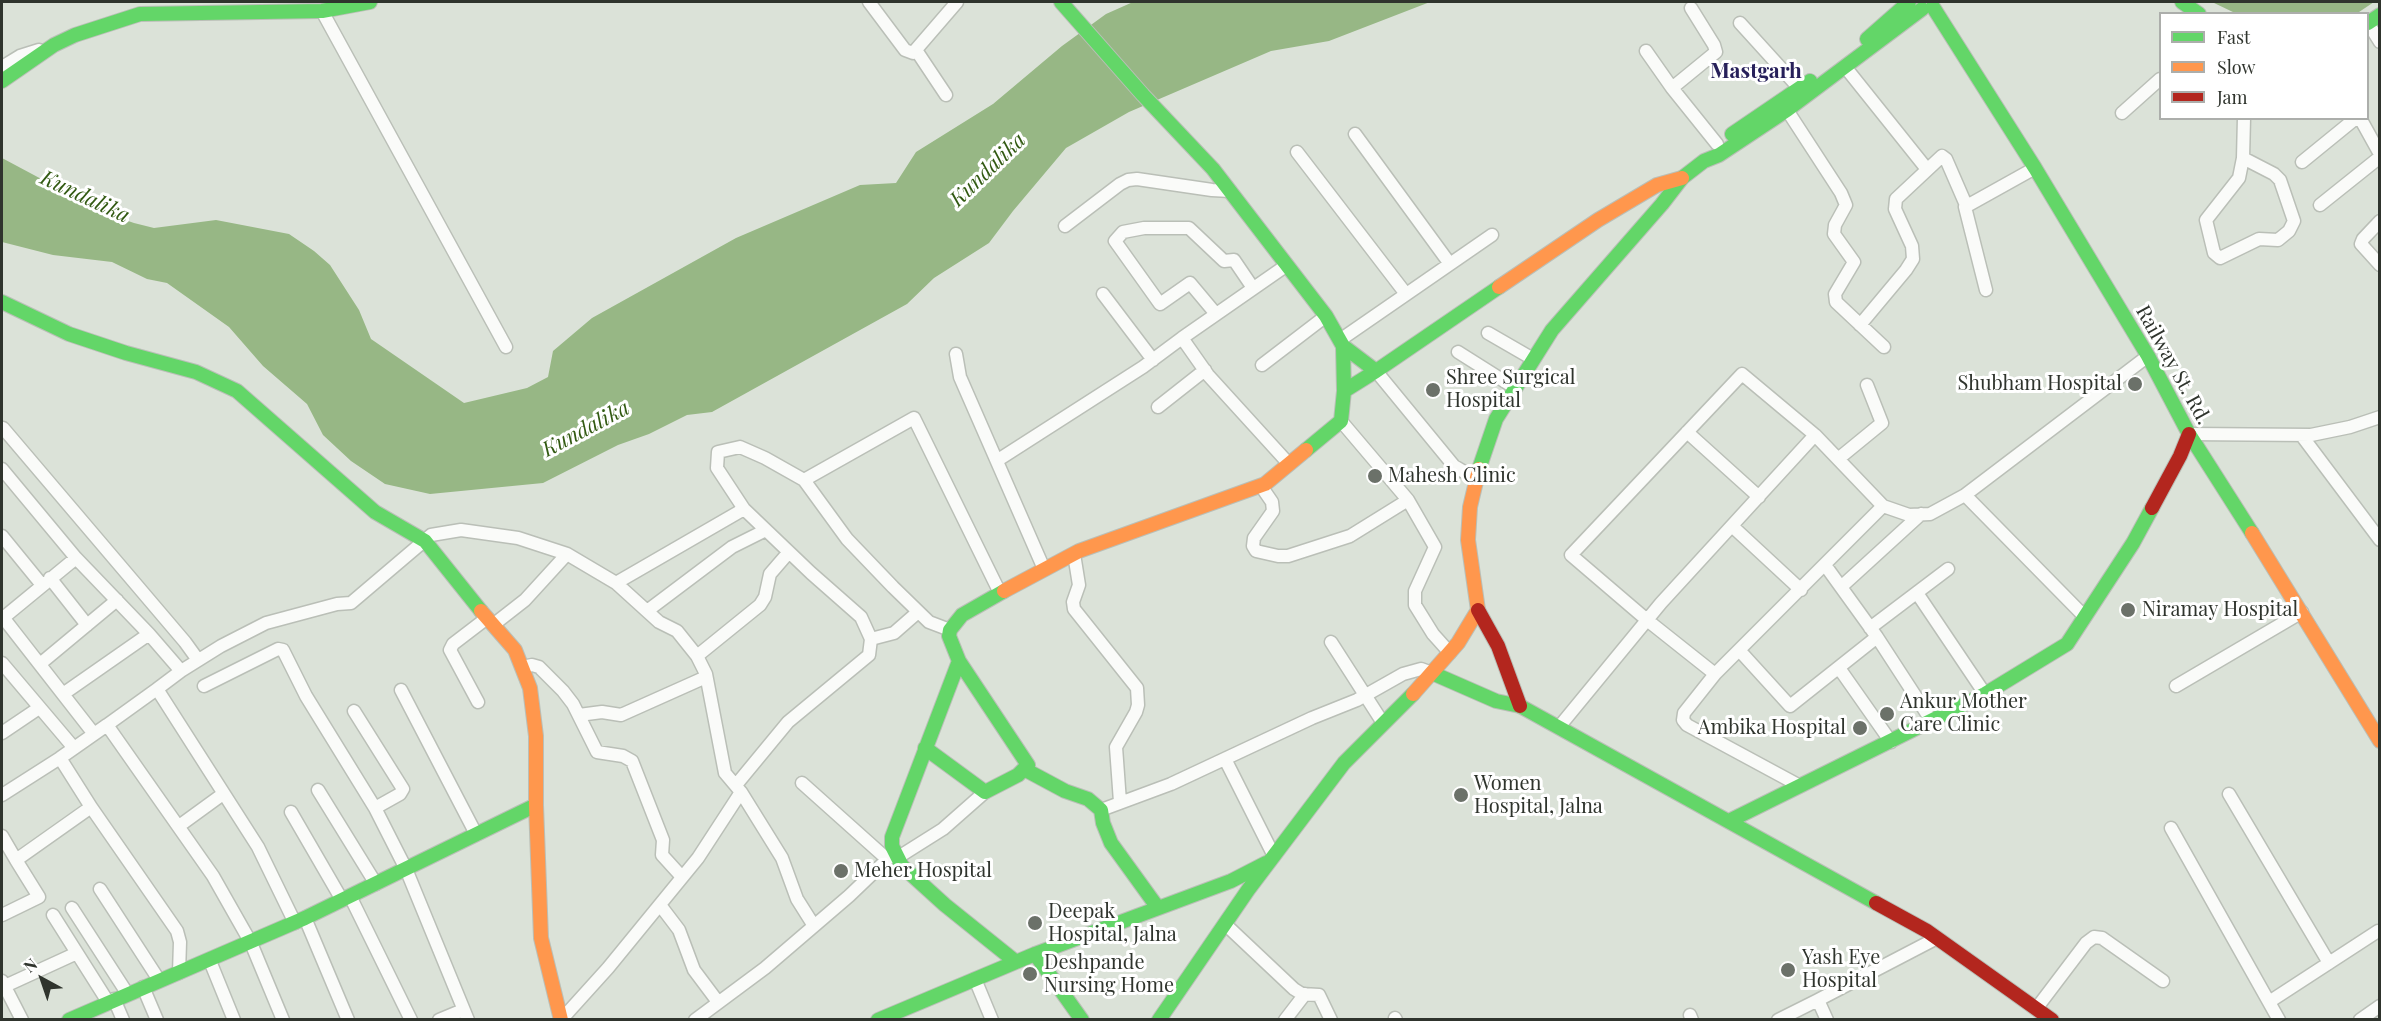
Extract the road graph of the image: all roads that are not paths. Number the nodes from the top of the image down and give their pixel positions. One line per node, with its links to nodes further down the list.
1 (370, 2): 9 (street)
2 (869, 2): 16 (street)
3 (957, 2): 16 (street)
4 (1061, 2): 40 (street)
5 (2182, 2): 11 (street)
6 (1905, 3): 23 (street)
7 (1927, 5): 19 (street); 38 (street, Railway St. Rd.)
8 (241, 7): 9 (street); 15 (street)
9 (324, 8): 60 (street)
10 (1691, 8): 22 (street)
11 (2196, 12)
12 (1740, 23): 23 (street)
13 (2369, 26): 14 (street)
14 (2379, 42)
15 (54, 45): 18 (street); 21 (street)
16 (916, 50): 24 (street)
17 (1646, 51): 22 (street)
18 (2, 67)
19 (1846, 68): 25 (street); 37 (street)
20 (2159, 80): 26 (street)
21 (2, 81)
22 (1672, 88): 31 (street)
23 (1799, 88): 31 (street)
24 (946, 95)
25 (1787, 110): 35 (street); 56 (street)
26 (2122, 113)
27 (2244, 120): 34 (street)
28 (2355, 120): 36 (street)
29 (2359, 120): 33 (street)
30 (1355, 134): 46 (street)
31 (1717, 144): 35 (street)
32 (1297, 152): 52 (street)
33 (2379, 156): 42 (street)
34 (2242, 158): 34 (street)
35 (1704, 161): 39 (street)
36 (2302, 162)
37 (1926, 168): 41 (street); 56 (street)
38 (2035, 168): 41 (street); 64 (street, Railway St. Rd.)
39 (1682, 178): 65 (street); 69 (street)
40 (1230, 191): 44 (street); 47 (street)
41 (1966, 205): 50 (street)
42 (2320, 205)
43 (2379, 221): 48 (street)
44 (1065, 226)
45 (1492, 236): 46 (street)
46 (1450, 264): 52 (street)
47 (1287, 265): 49 (street); 55 (street)
48 (2379, 265)
49 (1253, 288): 54 (street); 54 (street)
50 (1986, 290)
51 (1103, 294): 66 (street)
52 (1406, 294): 59 (street)
53 (2, 302): 98 (street)
54 (1216, 314): 58 (street)
55 (1326, 316): 59 (street); 67 (street)
56 (1860, 325): 61 (street)
57 (1488, 333): 65 (street)
58 (1182, 338): 66 (street); 68 (street)
59 (1341, 343): 69 (street); 72 (street)
60 (506, 347)
61 (1884, 347)
62 (1458, 352): 71 (street)
63 (956, 354): 82 (street)
64 (2148, 356): 78 (street, Railway St. Rd.); 88 (street)
65 (1533, 359): 71 (street)
66 (1153, 360): 82 (street)
67 (1262, 365)
68 (1205, 370): 73 (street); 83 (street)
69 (1376, 371): 72 (street); 86 (street)
70 (1867, 385): 81 (street)
71 (1515, 388): 86 (street)
72 (1344, 390): 75 (street)
73 (1158, 407)
74 (2379, 417): 80 (street)
75 (1341, 422): 83 (street); 90 (street)
76 (3, 428): 130 (street)
77 (1687, 432): 79 (street); 89 (street); 119 (street)
78 (2189, 434): 80 (street); 116 (street, Railway St. Rd.); 118 (street)
79 (1815, 435): 81 (street); 89 (street)
80 (2302, 436): 97 (street)
81 (1838, 459): 91 (street)
82 (998, 460): 105 (street)
83 (1289, 464): 87 (street)
84 (2, 469): 102 (street)
85 (804, 480): 92 (street); 110 (street); 115 (street)
86 (1476, 480): 113 (street)
87 (1261, 486): 90 (street); 101 (street)
88 (1965, 495): 93 (street); 118 (street)
89 (1759, 497): 94 (street)
90 (1408, 500): 128 (street)
91 (1883, 506): 93 (street); 103 (street)
92 (744, 509): 95 (street); 107 (street)
93 (1921, 514): 108 (street)
94 (1732, 526): 109 (street); 119 (street)
95 (766, 530): 99 (street); 114 (street)
96 (2, 536): 106 (street)
97 (2379, 540)
98 (425, 541): 100 (street); 120 (street); 130 (street)
99 (789, 552): 125 (street); 129 (street)
100 (567, 554): 107 (street); 120 (street)
101 (1074, 554): 105 (street); 173 (street)
102 (76, 558): 106 (street); 112 (street)
103 (1825, 565): 108 (street); 109 (street)
104 (1948, 569): 111 (street)
105 (1044, 570): 110 (street)
106 (46, 582): 117 (street); 121 (street)
107 (616, 583): 114 (street)
108 (1841, 587): 123 (street)
109 (1801, 590): 127 (street)
110 (1000, 593): 122 (street)
111 (1917, 593): 123 (street); 145 (street)
112 (117, 600): 121 (street); 124 (street)
113 (1478, 610): 128 (street); 148 (street)
114 (647, 611): 129 (street)
115 (918, 612): 122 (street); 125 (street)
116 (2302, 612): 141 (street); 158 (street, Railway St. Rd.)
117 (2, 617): 132 (street)
118 (2085, 617): 145 (street)
119 (1647, 620): 138 (street); 155 (street)
120 (490, 621): 133 (street); 147 (street)
121 (87, 625): 132 (street)
122 (950, 630): 131 (street)
123 (1874, 633): 134 (street); 152 (street)
124 (149, 634): 135 (street); 144 (street)
125 (872, 639): 168 (street)
126 (1331, 642): 146 (street)
127 (1739, 650): 134 (street); 138 (street)
128 (1450, 653): 137 (street)
129 (697, 656): 139 (street)
130 (198, 660): 135 (street)
131 (959, 661): 161 (street); 164 (street)
132 (40, 664): 144 (street)
133 (522, 667): 151 (street); 174 (street)
134 (1839, 668): 159 (street)
135 (180, 671): 142 (street)
136 (4, 672): 149 (street)
137 (1432, 673): 146 (street); 148 (street); 153 (street)
138 (1715, 674): 166 (street)
139 (706, 677): 151 (street); 168 (street)
140 (204, 686): 176 (street)
141 (2176, 686)
142 (157, 689): 154 (street); 170 (street)
143 (401, 690): 182 (street)
144 (63, 694): 157 (street)
145 (1985, 694): 152 (street)
146 (1364, 697): 153 (street); 163 (street)
147 (478, 702)
148 (1520, 706): 155 (street)
149 (39, 708): 156 (street); 160 (street)
150 (354, 711): 176 (street)
151 (579, 715): 188 (street)
152 (1931, 720): 159 (street)
153 (1383, 723): 185 (street)
154 (107, 725): 157 (street); 180 (street)
155 (1559, 727): 179 (street)
156 (2, 733)
157 (94, 734): 160 (street)
158 (2379, 741)
159 (1891, 742): 166 (street)
160 (74, 748): 162 (street)
161 (925, 748): 169 (street); 184 (street)
162 (60, 758): 172 (street); 175 (street)
163 (1225, 759): 173 (street); 185 (street)
164 (1024, 769): 169 (street); 177 (street)
165 (802, 783): 184 (street)
166 (1800, 786): 179 (street)
167 (318, 789): 189 (street)
168 (738, 789): 188 (street); 199 (street)
169 (985, 792): 184 (street)
170 (223, 794): 180 (street); 197 (street)
171 (2229, 794): 207 (street)
172 (2, 795)
173 (1120, 802): 177 (street)
174 (536, 805): 182 (street); 231 (street)
175 (91, 807): 186 (street); 208 (street)
176 (375, 808): 187 (street)
177 (1101, 810): 194 (street)
178 (291, 812): 191 (street)
179 (1729, 821): 201 (street)
180 (179, 826): 202 (street)
181 (2171, 828): 218 (street)
182 (476, 834): 187 (street)
183 (2, 836): 186 (street)
184 (893, 856): 199 (street); 206 (street)
185 (1272, 859): 194 (street); 198 (street)
186 (16, 860): 195 (street)
187 (406, 869): 189 (street); 221 (street)
188 (682, 877): 192 (street)
189 (376, 884): 191 (street)
190 (100, 889): 210 (street)
191 (346, 898): 197 (street); 229 (street)
192 (660, 905): 217 (street); 231 (street)
193 (72, 908): 215 (street)
194 (1158, 908): 204 (street)
195 (2, 915)
196 (53, 915): 203 (street)
197 (300, 920): 202 (street); 228 (street)
198 (1225, 924): 214 (street); 236 (street)
199 (814, 926): 217 (street)
200 (2378, 931): 207 (street)
201 (1937, 938): 216 (street); 220 (street)
202 (251, 943): 205 (street); 227 (street)
203 (77, 953): 212 (street); 215 (street)
204 (1035, 954): 206 (street); 235 (street)
205 (210, 961): 208 (street); 226 (street)
206 (1016, 962): 209 (street)
207 (2329, 963): 218 (street)
208 (179, 973): 210 (street)
209 (975, 979): 233 (street); 234 (street)
210 (159, 980): 213 (street)
211 (2163, 981): 220 (street)
212 (3, 983): 222 (street)
213 (143, 987): 215 (street); 225 (street)
214 (1300, 992): 237 (street); 238 (street)
215 (116, 998): 223 (street); 224 (street)
216 (1818, 1000): 239 (street); 240 (street)
217 (718, 1002): 232 (street)
218 (2269, 1002): 242 (street)
219 (2379, 1006): 243 (street)
220 (2036, 1008): 241 (street)
221 (466, 1015): 230 (street)
222 (22, 1020)
223 (69, 1020)
224 (123, 1020)
225 (157, 1020)
226 (234, 1020)
227 (283, 1020)
228 (348, 1020)
229 (411, 1020)
230 (439, 1020)
231 (561, 1020)
232 (695, 1020)
233 (878, 1020)
234 (992, 1020)
235 (1082, 1020)
236 (1159, 1020)
237 (1286, 1020)
238 (1331, 1020)
239 (1778, 1020)
240 (1827, 1020)
241 (2052, 1020)
242 (2279, 1020)
243 (2360, 1020)

